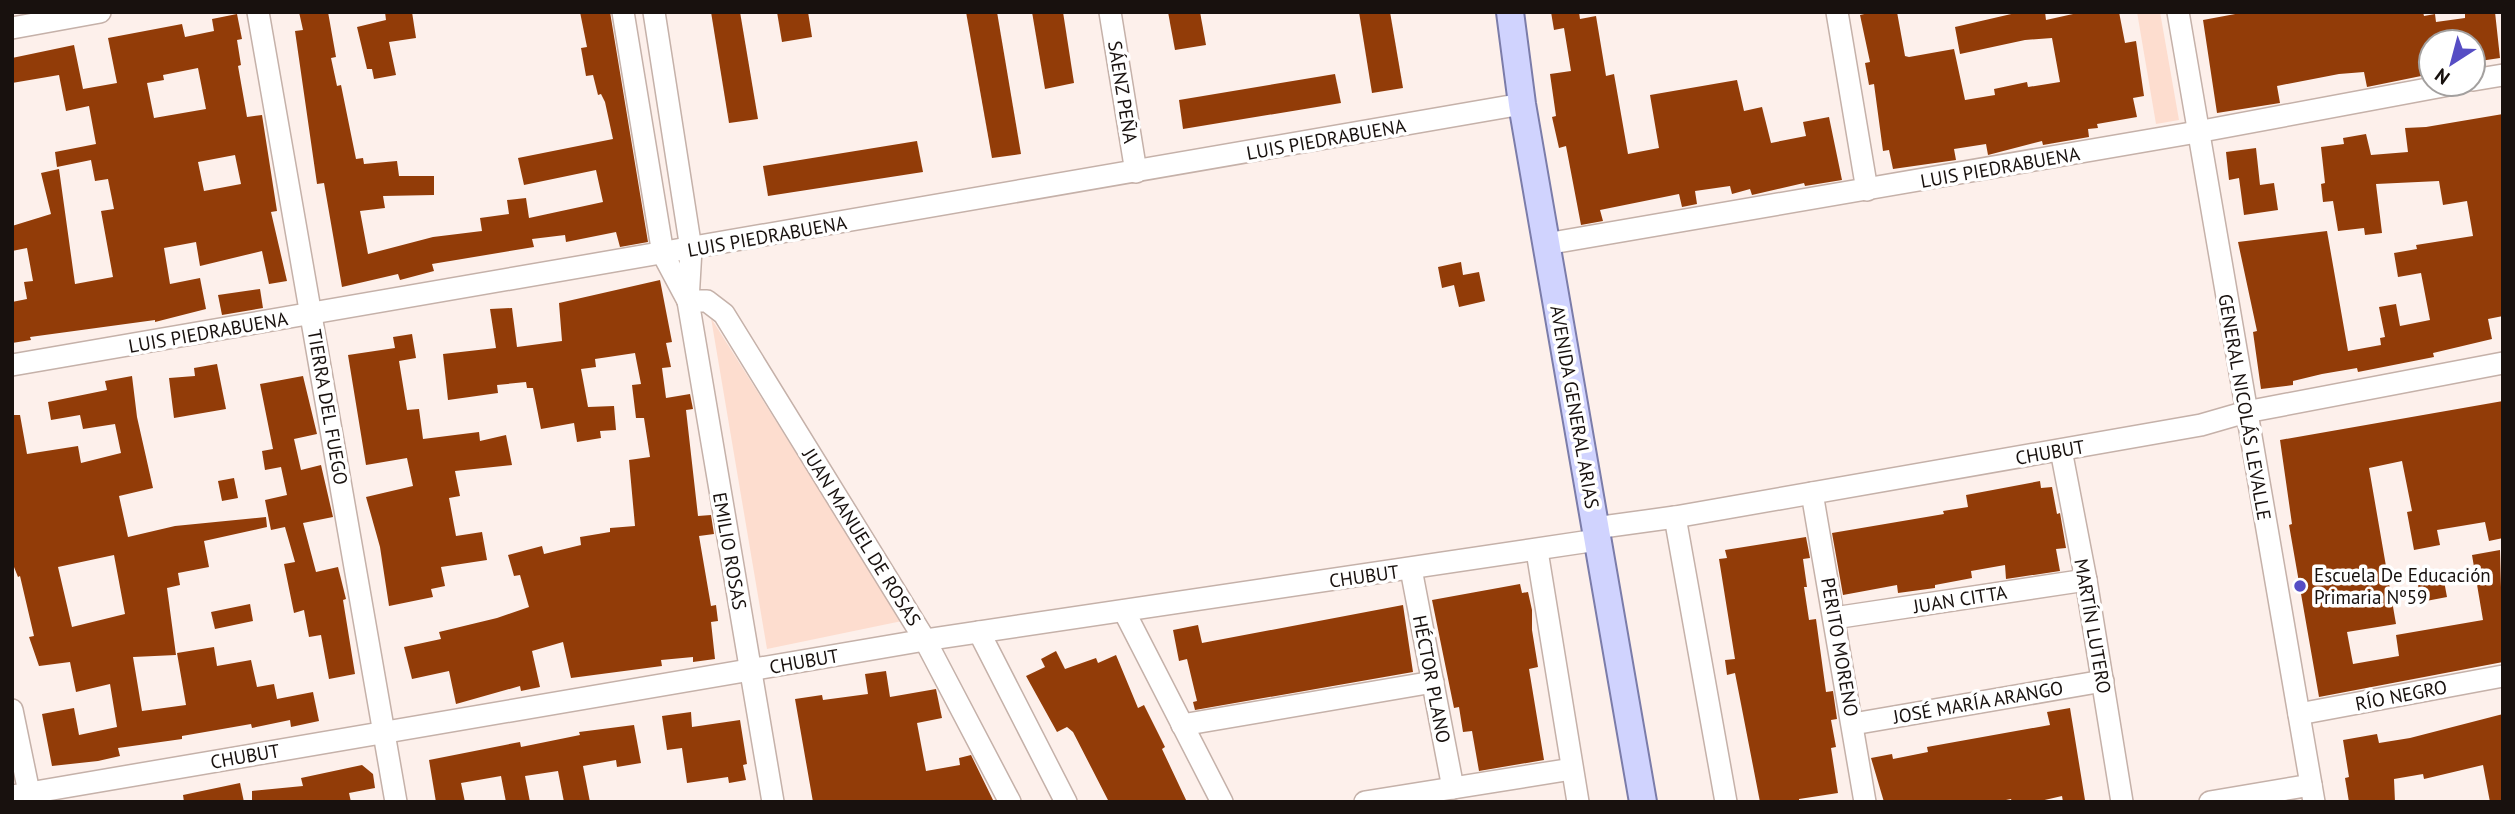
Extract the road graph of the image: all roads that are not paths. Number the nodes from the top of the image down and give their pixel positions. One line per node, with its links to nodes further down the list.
1 (100, 12): 9 (street)
2 (258, 12): 19 (street, TIERRA DEL FUEGO)
3 (623, 12): 17 (street, EMILIO ROSAS)
4 (654, 12): 16 (street, EMILIO ROSAS)
5 (1110, 12): 13 (street, SÁENZ PEÑA)
6 (1510, 12): 11 (main road, AVENIDA GENERAL ARIAS)
7 (1837, 12): 14 (street)
8 (2178, 12): 12 (street, GENERAL NICOLÁS LEVALLE)
9 (12, 28)
10 (2417, 91): 12 (street, LUIS PIEDRABUENA)
11 (1522, 104): 13 (street, LUIS PIEDRABUENA); 15 (main road, AVENIDA GENERAL ARIAS)
12 (2197, 132): 14 (street, LUIS PIEDRABUENA); 22 (street, GENERAL NICOLÁS LEVALLE)
13 (1136, 172): 16 (street, LUIS PIEDRABUENA)
14 (1867, 190): 15 (street, LUIS PIEDRABUENA)
15 (1546, 244): 26 (main road, AVENIDA GENERAL ARIAS)
16 (691, 249): 17 (street, LUIS PIEDRABUENA); 18 (street, EMILIO ROSAS)
17 (663, 254): 18 (street, EMILIO ROSAS); 19 (street, LUIS PIEDRABUENA)
18 (688, 301): 33 (street, JUAN MANUEL DE ROSAS); 34 (street, EMILIO ROSAS)
19 (312, 314): 21 (street, LUIS PIEDRABUENA); 42 (street, TIERRA DEL FUEGO)
20 (2503, 363): 22 (street, CHUBUT)
21 (12, 365)
22 (2246, 412): 23 (street, CHUBUT); 39 (street, GENERAL NICOLÁS LEVALLE)
23 (2060, 450): 24 (street, CHUBUT); 29 (street, MARTÍN LUTERO)
24 (1812, 493): 25 (street, CHUBUT); 31 (street, PERITO MORENO)
25 (1675, 517): 26 (street, CHUBUT); 55 (street)
26 (1596, 534): 27 (street, CHUBUT); 54 (main road, AVENIDA GENERAL ARIAS)
27 (1537, 551): 28 (street, CHUBUT); 43 (street)
28 (1411, 569): 30 (street, CHUBUT); 37 (street, HÉCTOR PLANO)
29 (2086, 580): 31 (street, JUAN CITTA); 36 (street, MARTÍN LUTERO)
30 (1124, 611): 32 (street, CHUBUT); 41 (street)
31 (1834, 618): 40 (street, PERITO MORENO)
32 (979, 632): 33 (street, CHUBUT); 50 (street)
33 (925, 640): 34 (street, CHUBUT); 49 (street, JUAN MANUEL DE ROSAS)
34 (751, 670): 42 (street, CHUBUT); 48 (street, EMILIO ROSAS)
35 (2503, 676): 39 (street, RÍO NEGRO)
36 (2103, 681): 40 (street, JOSÉ MARÍA ARANGO); 57 (street, MARTÍN LUTERO)
37 (1433, 682): 41 (street); 44 (street, HÉCTOR PLANO)
38 (12, 710): 46 (street)
39 (2299, 714): 45 (street, GENERAL NICOLÁS LEVALLE)
40 (1853, 724): 56 (street, PERITO MORENO)
41 (1182, 725): 51 (street)
42 (386, 732): 46 (street, CHUBUT); 47 (street, TIERRA DEL FUEGO)
43 (1572, 769): 44 (street); 53 (street)
44 (1453, 788): 52 (street)
45 (2310, 796): 58 (street)
46 (24, 797)
47 (396, 802)
48 (773, 802)
49 (1010, 802)
50 (1066, 802)
51 (1222, 802)
52 (1365, 802)
53 (1578, 802)
54 (1643, 802)
55 (1726, 802)
56 (1865, 802)
57 (2122, 802)
58 (2210, 802)

